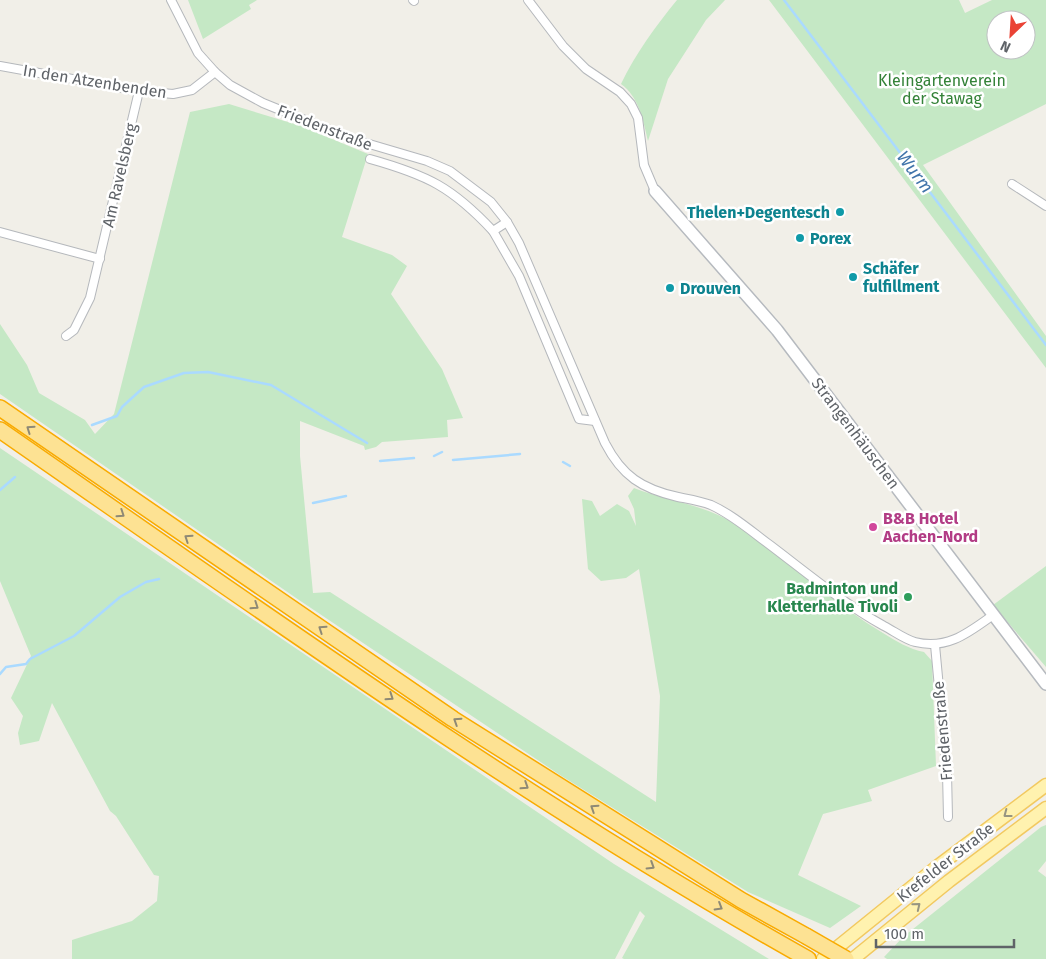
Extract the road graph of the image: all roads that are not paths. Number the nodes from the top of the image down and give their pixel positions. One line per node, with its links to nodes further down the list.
1 (171, 0): 4 (street, Friedenstraße)
2 (528, 0): 8 (street)
3 (0, 66): 5 (street, In den Atzenbenden)
4 (215, 72): 5 (street, In den Atzenbenden); 10 (street, Friedenstraße)
5 (139, 90): 13 (street, Am Ravelsberg)
6 (370, 159): 11 (street, Friedenstraße)
7 (1012, 184): 9 (street)
8 (655, 191): 18 (street, Strangenhäuschen)
9 (1046, 206)
10 (507, 222): 11 (street); 16 (street, Friedenstraße)
11 (493, 231): 16 (street, Friedenstraße)
12 (0, 232): 13 (street)
13 (100, 258): 14 (street, Am Ravelsberg)
14 (66, 336)
15 (0, 408): 26 (highway, one-way to 15, bridge)
16 (595, 421): 19 (street, Friedenstraße)
17 (0, 430): 24 (highway, one-way to 24)
18 (993, 615): 19 (street, Friedenstraße); 20 (street, Strangenhäuschen)
19 (935, 645): 23 (street, Friedenstraße)
20 (1046, 684)
21 (1046, 785): 25 (main road, Krefelder Straße, one-way to 25)
22 (1046, 808): 27 (main road, Krefelder Straße, one-way to 22)
23 (948, 816)
24 (808, 959)
25 (823, 959)
26 (846, 959)
27 (853, 959)

